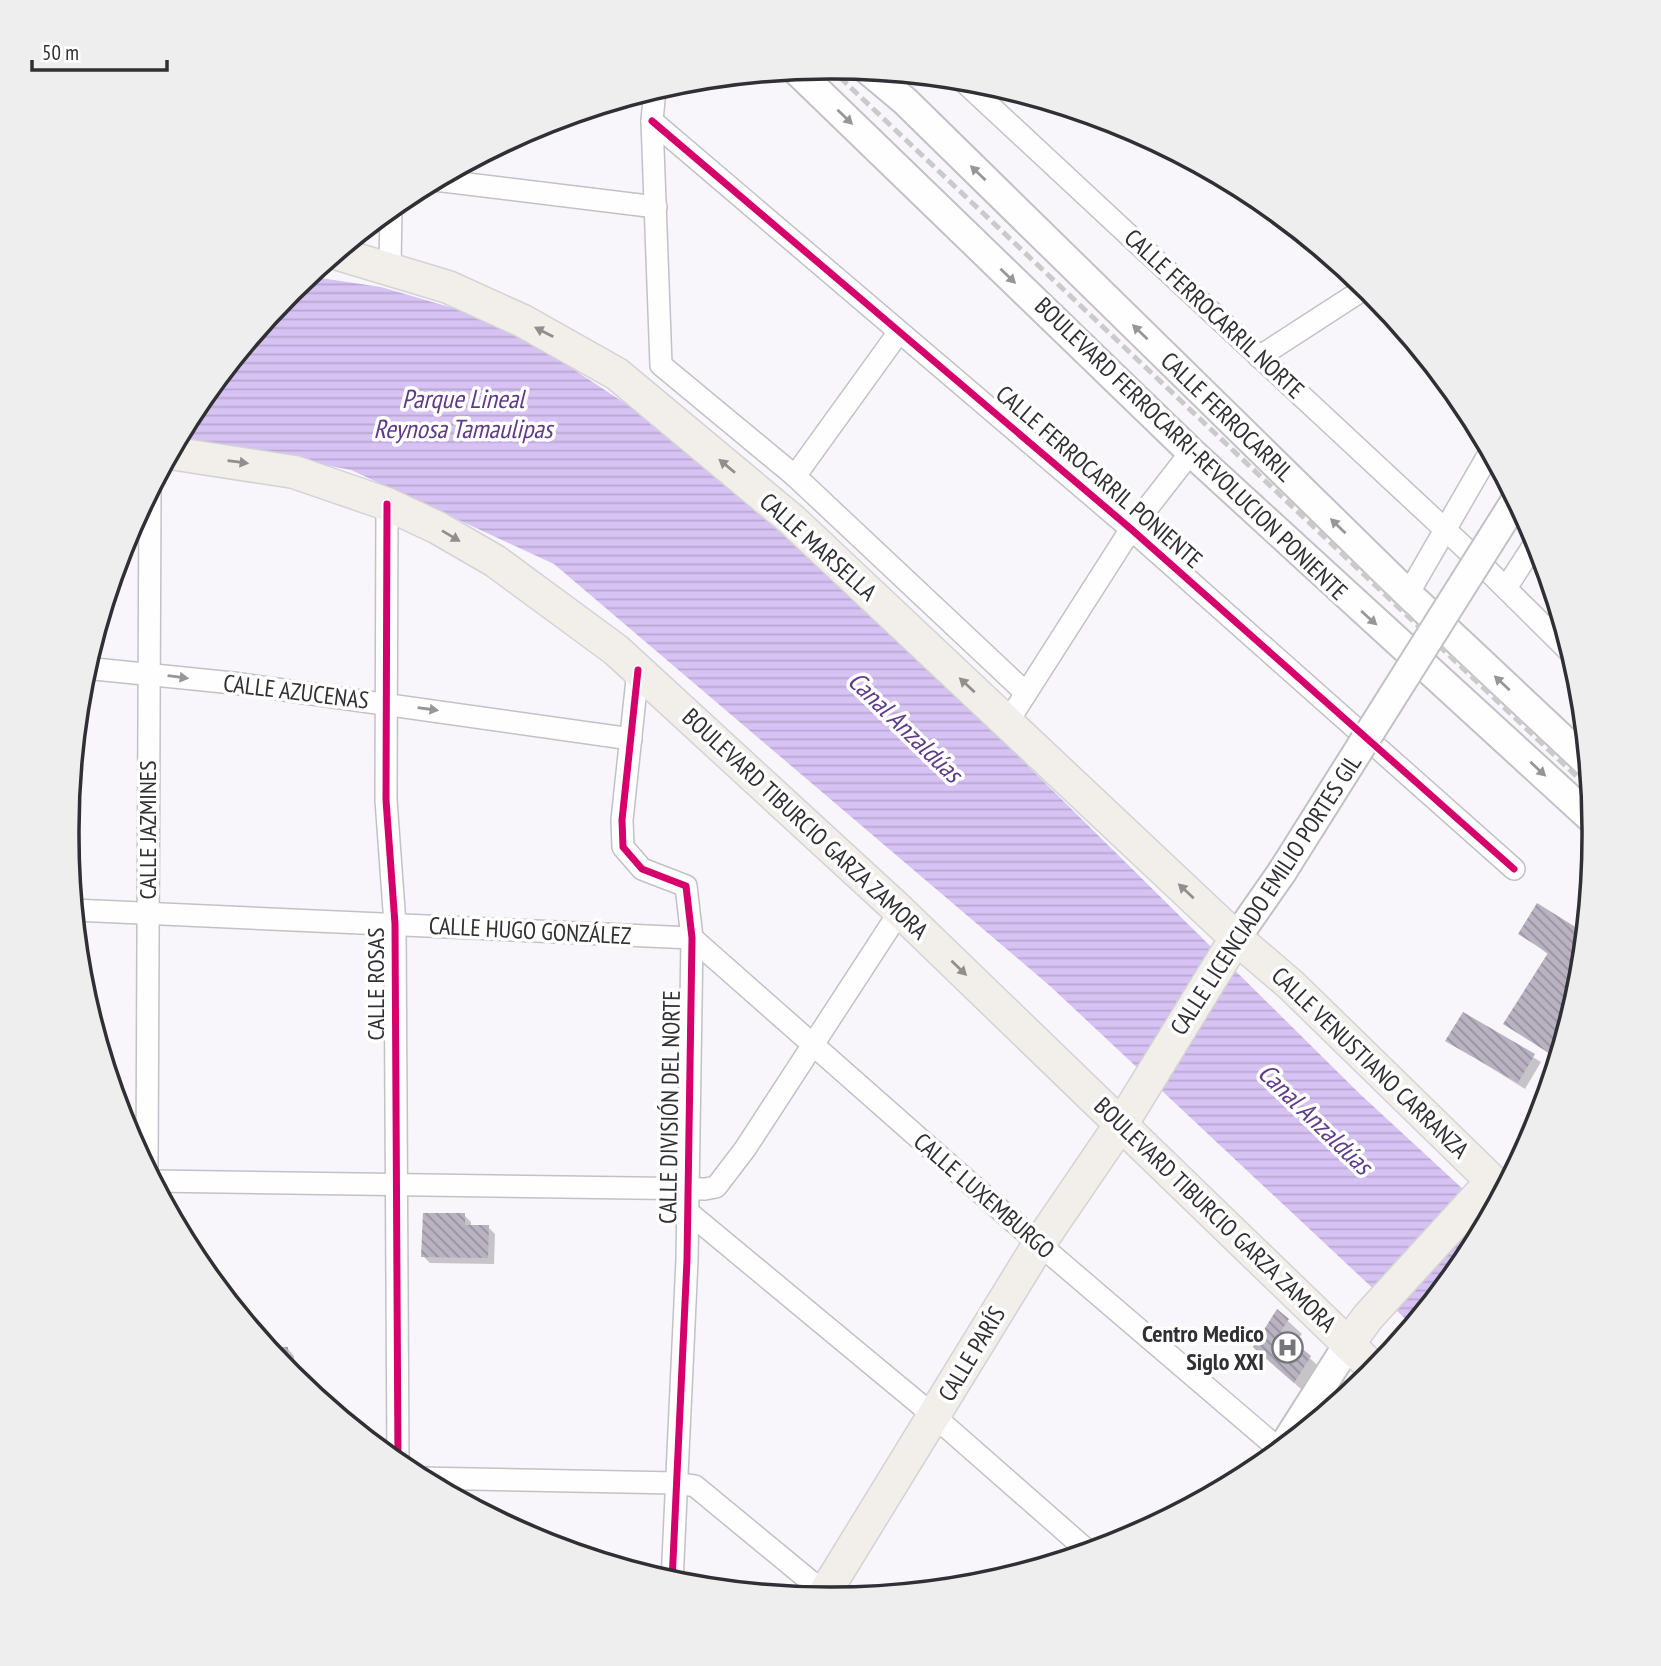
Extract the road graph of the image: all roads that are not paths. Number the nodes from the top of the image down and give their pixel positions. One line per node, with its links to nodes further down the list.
1 (806, 79): 14 (street, BOULEVARD FERROCARRI-REVOLUCION PONIENTE, one-way to 14)
2 (880, 80): 25 (street, CALLE FERROCARRIL, one-way to 2)
3 (976, 93): 13 (street, CALLE FERROCARRIL NORTE)
4 (654, 100): 5 (street)
5 (652, 121): 7 (street); 12 (street, CALLE FERROCARRIL PONIENTE)
6 (450, 182): 7 (street)
7 (656, 207): 17 (street)
8 (391, 221): 10 (street)
9 (346, 256): 10 (main road, CALLE MARSELLA)
10 (390, 268): 32 (main road, CALLE MARSELLA, one-way to 10)
11 (1356, 294): 13 (street)
12 (899, 332): 17 (street); 21 (street, CALLE FERROCARRIL PONIENTE)
13 (1259, 356): 22 (street, CALLE FERROCARRIL NORTE)
14 (1191, 452): 21 (street); 35 (street, BOULEVARD FERROCARRI-REVOLUCION PONIENTE, one-way to 35)
15 (179, 454): 18 (main road, BOULEVARD TIBURCIO GARZA ZAMORA, one-way to 18)
16 (1485, 461): 22 (street)
17 (795, 476): 30 (street)
18 (387, 504): 28 (main road, BOULEVARD TIBURCIO GARZA ZAMORA, one-way to 28); 31 (street, CALLE ROSAS)
19 (1510, 509): 42 (street, CALLE LICENCIADO EMILIO PORTES GIL, bridge)
20 (150, 512): 29 (street, CALLE JAZMINES)
21 (1131, 528): 30 (street); 36 (street, CALLE FERROCARRIL PONIENTE)
22 (1447, 531): 24 (street, CALLE FERROCARRIL NORTE); 25 (street)
23 (1529, 553): 24 (street)
24 (1506, 589): 26 (street)
25 (1408, 594): 34 (street, CALLE FERROCARRIL, one-way to 25)
26 (1558, 640)
27 (96, 669): 29 (street, CALLE AZUCENAS)
28 (638, 670): 33 (street, CALLE DIVISIÓN DEL NORTE); 38 (main road, BOULEVARD TIBURCIO GARZA ZAMORA)
29 (149, 673): 31 (street, CALLE AZUCENAS, one-way to 31); 39 (street, CALLE JAZMINES)
30 (1026, 693): 32 (street)
31 (389, 704): 33 (street, CALLE AZUCENAS, one-way to 33); 40 (street, CALLE ROSAS)
32 (1007, 723): 42 (main road, CALLE MARSELLA, one-way to 32)
33 (631, 739): 41 (street, CALLE DIVISIÓN DEL NORTE)
34 (1578, 754)
35 (1582, 810)
36 (1514, 869)
37 (83, 910): 39 (street, CALLE HUGO GONZÁLEZ)
38 (900, 911): 43 (street); 44 (main road, BOULEVARD TIBURCIO GARZA ZAMORA, one-way to 44)
39 (147, 913): 40 (street, CALLE HUGO GONZÁLEZ); 45 (street, CALLE JAZMINES)
40 (395, 925): 41 (street, CALLE HUGO GONZÁLEZ); 47 (street, CALLE ROSAS)
41 (692, 938): 43 (street, CALLE LUXEMBURGO); 48 (street, CALLE DIVISIÓN DEL NORTE)
42 (1230, 947): 44 (main road, CALLE LICENCIADO EMILIO PORTES GIL); 49 (main road, CALLE VENUSTIANO CARRANZA)
43 (812, 1044): 48 (street); 51 (street, CALLE LUXEMBURGO)
44 (1125, 1119): 51 (main road, CALLE PARÍS); 52 (main road, BOULEVARD TIBURCIO GARZA ZAMORA)
45 (147, 1148)
46 (163, 1181): 47 (street)
47 (396, 1184): 48 (street); 58 (street, CALLE ROSAS)
48 (689, 1187): 50 (street, CALLE DIVISIÓN DEL NORTE)
49 (1492, 1188): 52 (main road)
50 (688, 1212): 55 (street); 60 (street, CALLE DIVISIÓN DEL NORTE)
51 (1039, 1244): 55 (main road, CALLE PARÍS); 57 (street, CALLE LUXEMBURGO)
52 (1359, 1330): 53 (main road, BOULEVARD TIBURCIO GARZA ZAMORA); 54 (main road); 56 (street)
53 (1377, 1351)
54 (1370, 1358)
55 (934, 1416): 61 (street); 64 (main road, CALLE PARÍS)
56 (1299, 1423)
57 (1274, 1442)
58 (398, 1450)
59 (441, 1478): 60 (street)
60 (676, 1483): 62 (street, CALLE DIVISIÓN DEL NORTE); 63 (street)
61 (1080, 1544)
62 (672, 1570)
63 (814, 1587)
64 (832, 1587)

